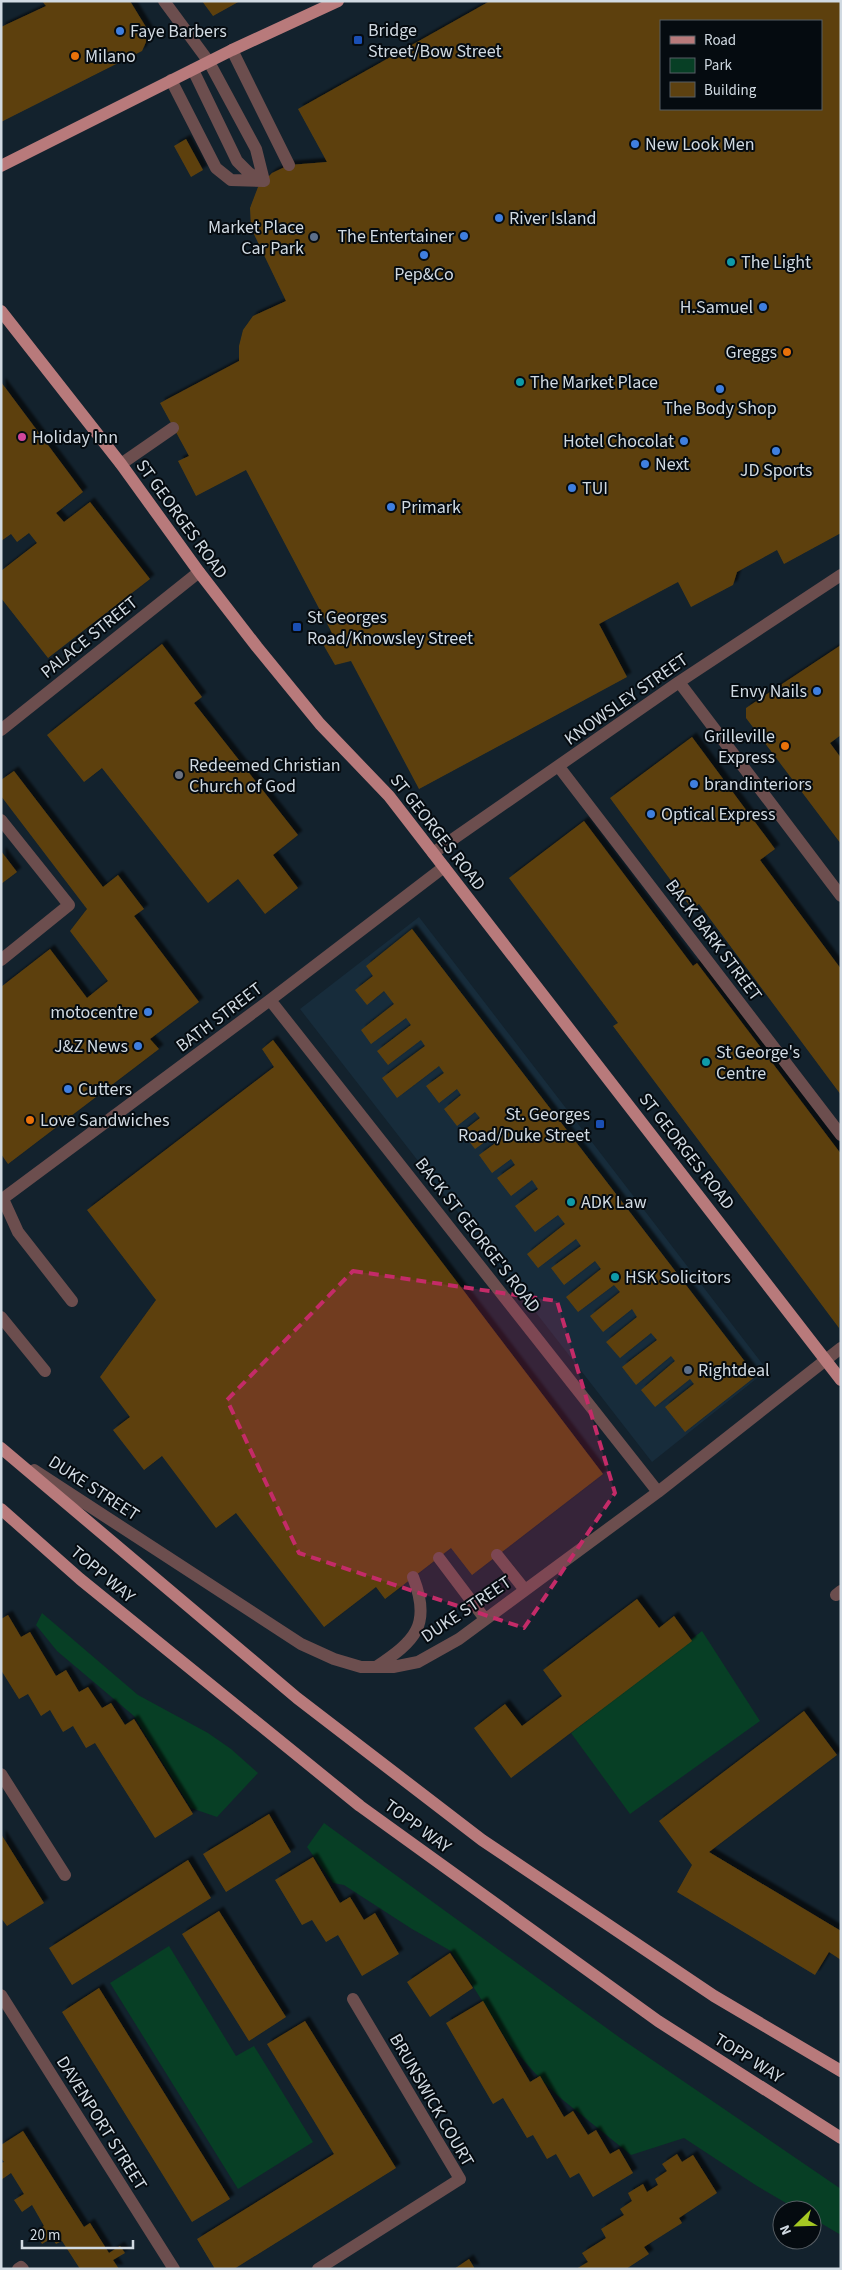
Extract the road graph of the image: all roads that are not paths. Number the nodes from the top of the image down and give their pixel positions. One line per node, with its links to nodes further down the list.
1 (164, 1): 4 (street)
2 (338, 1): 3 (main road)
3 (232, 50): 4 (main road); 7 (street)
4 (209, 62): 5 (main road); 9 (street)
5 (193, 70): 6 (main road); 9 (street)
6 (171, 80): 8 (main road); 9 (street)
7 (290, 165)
8 (1, 166)
9 (264, 182)
10 (1, 310): 12 (main road, ST GEORGES ROAD)
11 (173, 428): 12 (street)
12 (121, 464): 13 (main road, ST GEORGES ROAD)
13 (199, 572): 16 (street, PALACE STREET); 19 (main road, ST GEORGES ROAD)
14 (841, 576): 15 (street, KNOWSLEY STREET)
15 (679, 682): 17 (street, KNOWSLEY STREET); 21 (street)
16 (1, 730)
17 (559, 767): 19 (street, KNOWSLEY STREET); 24 (street, BACK BARK STREET)
18 (1, 820): 22 (street)
19 (433, 853): 20 (main road, ST GEORGES ROAD)
20 (444, 867): 23 (street, BATH STREET); 29 (main road, ST GEORGES ROAD)
21 (841, 896)
22 (1, 960)
23 (270, 1000): 25 (street, BATH STREET); 33 (street, BACK ST GEORGE'S ROAD)
24 (841, 1135)
25 (6, 1198): 26 (street)
26 (72, 1301)
27 (1, 1317): 30 (street)
28 (841, 1348): 29 (street, DUKE STREET)
29 (825, 1359): 31 (main road, ST GEORGES ROAD); 33 (street, DUKE STREET)
30 (45, 1372)
31 (841, 1380)
32 (2, 1449): 40 (street, DUKE STREET); 45 (main road, TOPP WAY)
33 (658, 1492): 38 (street, DUKE STREET)
34 (1, 1509): 46 (main road, TOPP WAY)
35 (497, 1555): 38 (street)
36 (439, 1558): 39 (street)
37 (413, 1577): 40 (street)
38 (525, 1590): 39 (street, DUKE STREET)
39 (485, 1619): 40 (street, DUKE STREET)
40 (376, 1667)
41 (1, 1774): 42 (street)
42 (64, 1875)
43 (1, 1995): 49 (street, DAVENPORT STREET)
44 (353, 1999): 50 (street, BRUNSWICK COURT)
45 (841, 2071)
46 (841, 2138)
47 (18, 2269): 48 (street)
48 (23, 2269)
49 (174, 2269)
50 (318, 2269)

